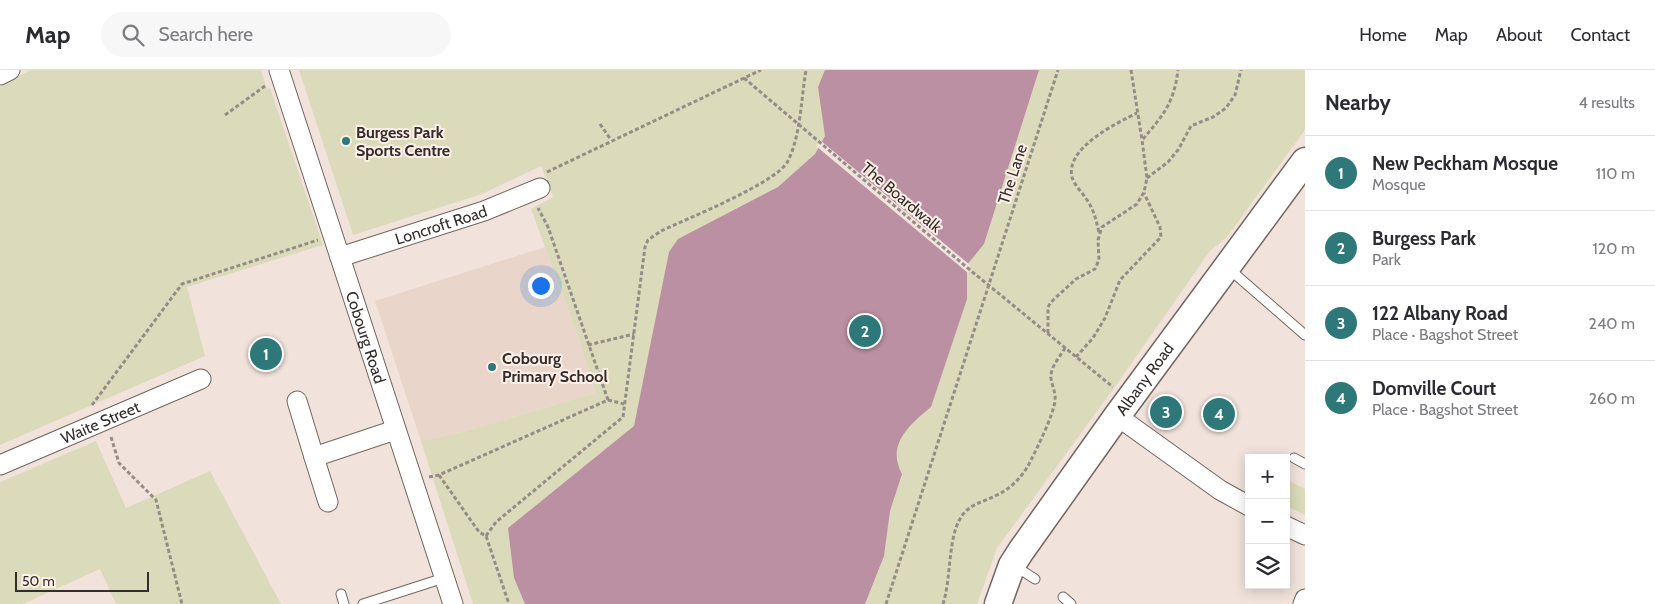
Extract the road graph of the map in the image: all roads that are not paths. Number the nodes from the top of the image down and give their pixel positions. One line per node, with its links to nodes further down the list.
1 (10, 70): 3 (street)
2 (280, 73): 6 (street, Cobourg Road)
3 (0, 76)
4 (1305, 161): 7 (main road, Albany Road)
5 (536, 190): 6 (street, Loncroft Road)
6 (340, 257): 12 (street, Cobourg Road)
7 (1226, 266): 8 (lane); 11 (main road, Albany Road)
8 (1305, 335)
9 (201, 379): 16 (street, Waite Street)
10 (297, 401): 13 (street)
11 (1117, 416): 18 (street); 21 (main road, Albany Road)
12 (395, 430): 13 (street); 22 (street, Cobourg Road)
13 (314, 457): 17 (street)
14 (1294, 458): 15 (lane)
15 (1305, 464)
16 (0, 465)
17 (328, 502)
18 (1245, 504)
19 (1290, 528): 20 (street)
20 (1305, 535)
21 (1012, 565): 23 (lane); 30 (main road, Albany Road)
22 (444, 578): 28 (lane); 29 (street, Cobourg Road)
23 (1035, 580)
24 (341, 594): 27 (lane)
25 (1063, 597): 31 (lane)
26 (1305, 599): 32 (street)
27 (344, 604)
28 (363, 604)
29 (453, 604)
30 (998, 604)
31 (1071, 604)
32 (1302, 604)

